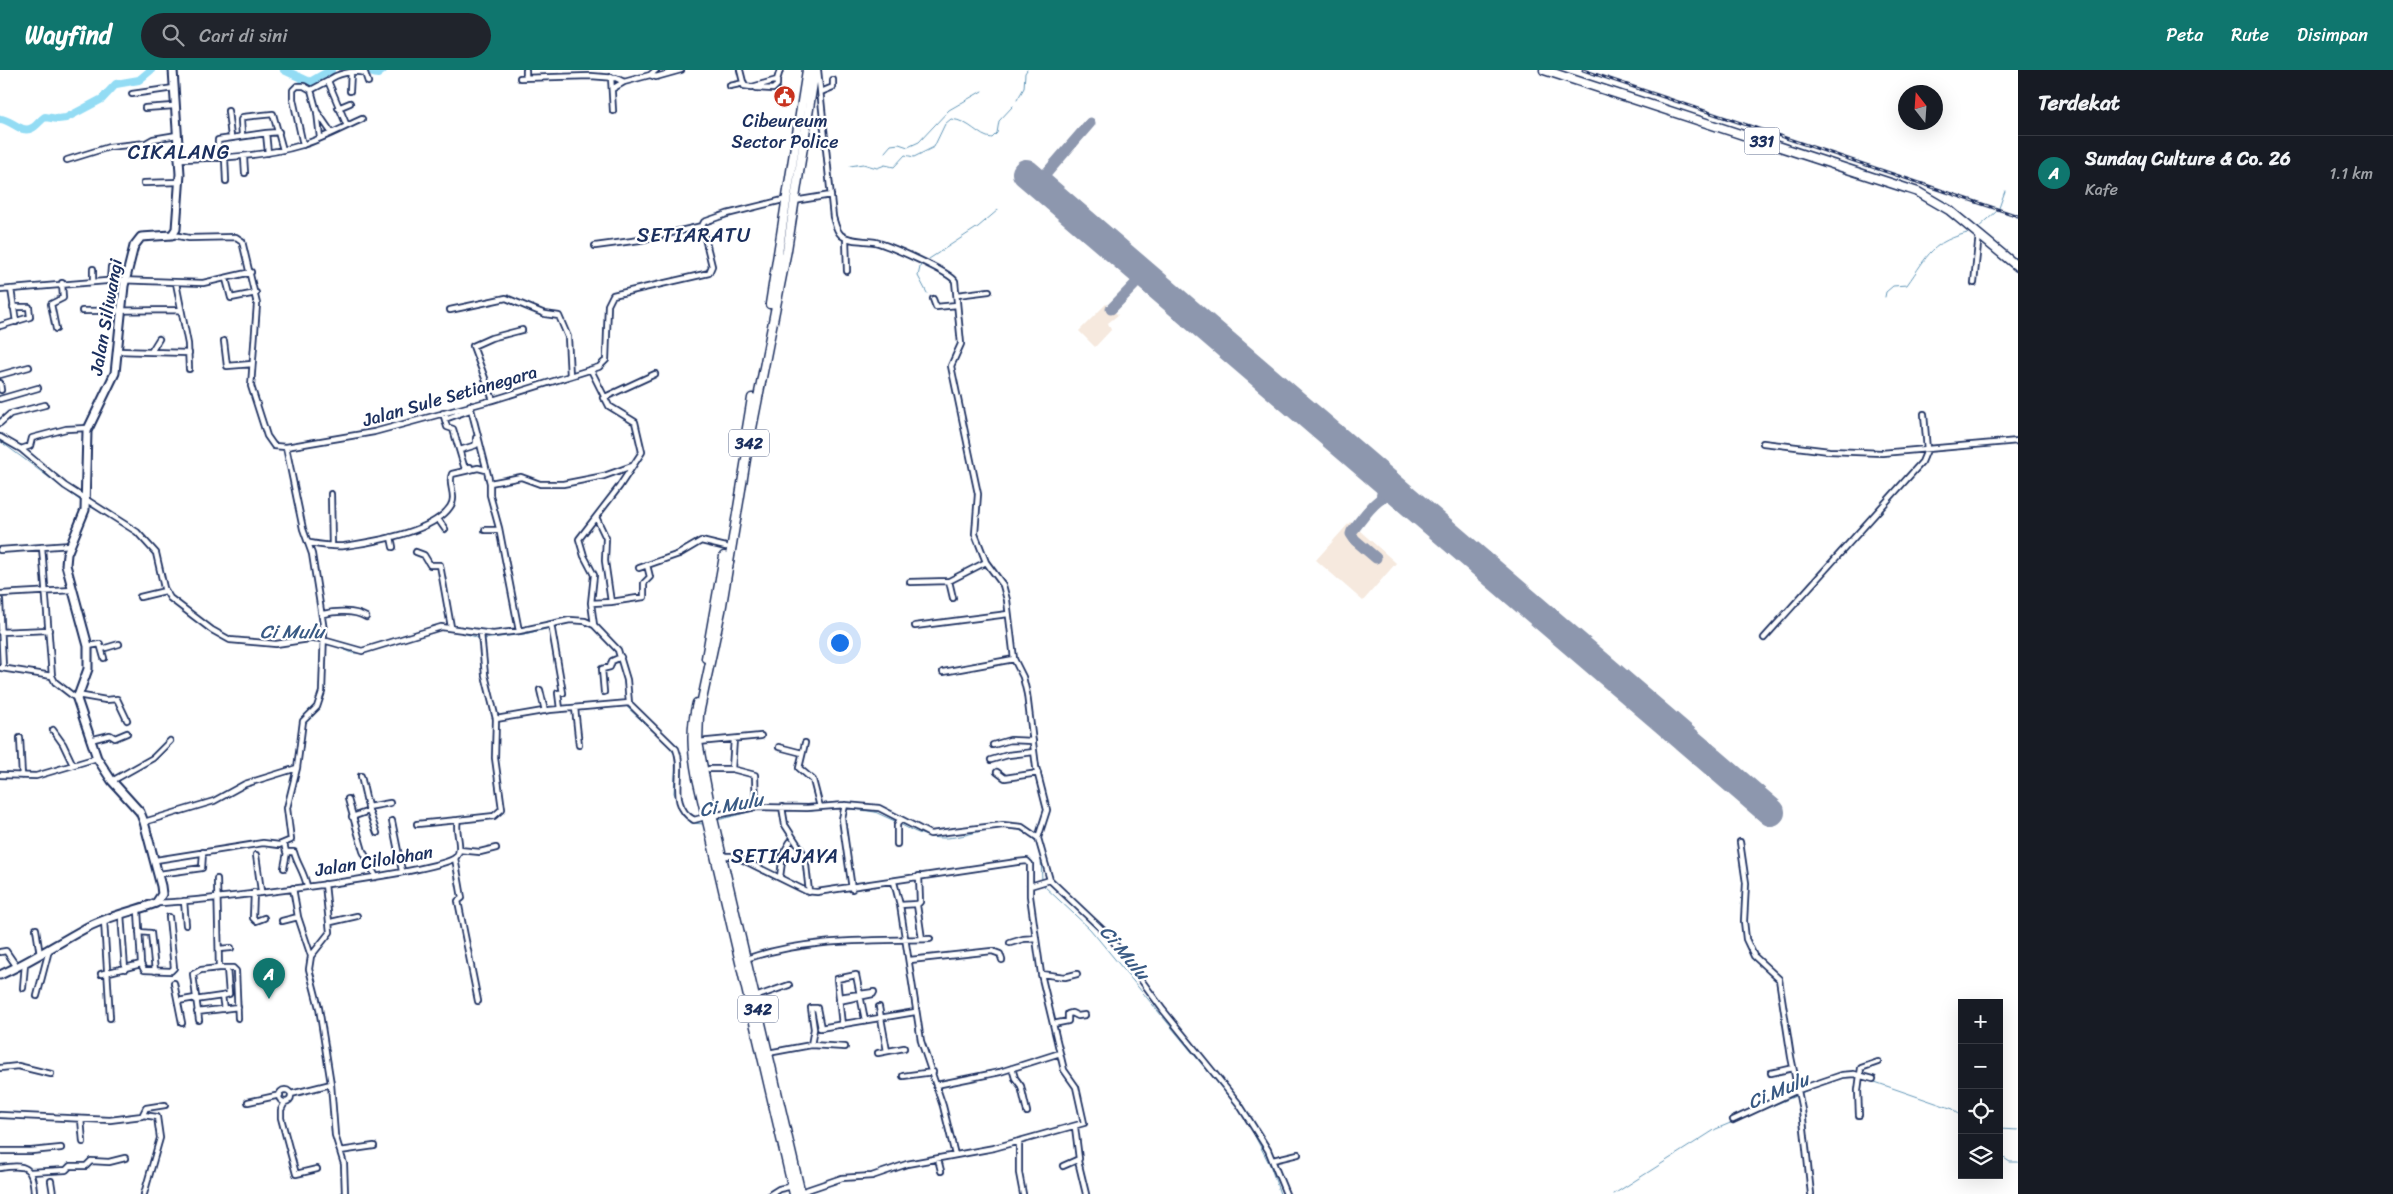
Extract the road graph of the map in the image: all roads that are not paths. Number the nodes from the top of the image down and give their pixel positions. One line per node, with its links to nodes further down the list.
1 (173, 70): 23 (street)
2 (526, 70): 15 (street)
3 (569, 70): 15 (street)
4 (591, 70): 14 (street)
5 (656, 70): 13 (street)
6 (681, 70): 13 (street)
7 (740, 70): 21 (street)
8 (780, 70): 21 (street)
9 (807, 70): 48 (main road, 342)
10 (816, 70): 27 (street); 48 (main road, 342)
11 (1544, 70): 61 (main road, 331)
12 (351, 72): 18 (street); 19 (street); 26 (street)
13 (650, 75): 20 (street)
14 (591, 76): 15 (street); 16 (street)
15 (569, 77)
16 (611, 78): 20 (street); 24 (street)
17 (833, 80): 27 (street)
18 (328, 81): 25 (street); 32 (street)
19 (368, 82)
20 (624, 82): 24 (street)
21 (744, 83): 22 (street)
22 (730, 86)
23 (174, 88): 28 (street); 30 (street)
24 (612, 89): 35 (street)
25 (311, 90): 34 (street); 45 (street)
26 (350, 91)
27 (820, 92): 58 (street)
28 (132, 94)
29 (350, 103): 32 (street)
30 (174, 106): 31 (street); 41 (street)
31 (145, 108)
32 (338, 108): 37 (street)
33 (228, 111): 43 (street)
34 (317, 112): 39 (street); 44 (street)
35 (613, 112)
36 (362, 119): 37 (street)
37 (347, 126): 39 (street)
38 (279, 132): 40 (street); 42 (street); 46 (street)
39 (331, 132): 44 (street)
40 (266, 133): 42 (street); 47 (street)
41 (177, 135): 52 (street); 53 (street)
42 (242, 135): 43 (street)
43 (231, 137): 50 (street)
44 (320, 138): 45 (street)
45 (303, 145): 46 (street)
46 (283, 150): 47 (street)
47 (268, 152): 49 (street)
48 (798, 153): 59 (main road, 342)
49 (244, 157): 51 (street); 54 (street)
50 (218, 158): 51 (street); 52 (street)
51 (225, 158): 55 (street)
52 (180, 159): 56 (street)
53 (67, 160)
54 (245, 173)
55 (226, 181)
56 (180, 182): 57 (street); 62 (street)
57 (144, 183)
58 (831, 195): 59 (street); 63 (street)
59 (790, 200): 60 (street); 65 (main road, 342)
60 (702, 226): 64 (street); 102 (street)
61 (1976, 232): 67 (main road, 331); 77 (street)
62 (173, 235): 70 (street); 73 (street, Jalan Siliwangi)
63 (846, 238): 69 (street); 82 (street)
64 (595, 246)
65 (784, 249): 144 (main road, 342); 147 (main road, 342)
66 (111, 266): 72 (street)
67 (2018, 267)
68 (93, 269): 74 (street)
69 (846, 271)
70 (251, 272): 71 (street); 81 (street)
71 (226, 279): 76 (street); 81 (street)
72 (110, 280): 73 (street); 74 (street)
73 (125, 280): 76 (street); 89 (street, Jalan Siliwangi)
74 (93, 281): 75 (street)
75 (62, 283): 78 (street); 92 (street)
76 (176, 283): 86 (street)
77 (1974, 283)
78 (11, 289): 79 (street); 85 (street)
79 (0, 290)
80 (989, 291): 82 (street)
81 (256, 293): 99 (street)
82 (957, 295): 84 (street)
83 (933, 299): 84 (street)
84 (958, 305): 148 (street)
85 (14, 307): 90 (street); 90 (street)
86 (181, 310): 89 (street); 98 (street)
87 (450, 310): 105 (street)
88 (82, 311): 89 (street)
89 (121, 311): 96 (street, Jalan Siliwangi)
90 (16, 322): 91 (street)
91 (0, 326)
92 (56, 329)
93 (522, 330): 111 (street)
94 (159, 339): 97 (street)
95 (224, 341): 99 (street)
96 (118, 351): 97 (street); 119 (street, Jalan Siliwangi)
97 (151, 352): 98 (street)
98 (189, 353): 101 (street)
99 (252, 364): 123 (street)
100 (29, 367): 104 (street)
101 (189, 369)
102 (592, 370): 105 (street, Jalan Sule Setianegara); 109 (street)
103 (655, 374): 109 (street)
104 (0, 375)
105 (570, 376): 111 (street, Jalan Sule Setianegara)
106 (0, 383): 108 (street)
107 (38, 388): 110 (street)
108 (2, 390)
109 (603, 398): 128 (street)
110 (0, 399)
111 (492, 400): 113 (street, Jalan Sule Setianegara)
112 (45, 405): 117 (street)
113 (470, 408): 114 (street, Jalan Sule Setianegara); 116 (street); 129 (street)
114 (443, 413): 116 (street); 123 (street, Jalan Sule Setianegara)
115 (1924, 414): 126 (street)
116 (445, 419): 125 (street)
117 (0, 423)
118 (472, 423): 125 (street)
119 (88, 428): 124 (street); 132 (street, Jalan Siliwangi)
120 (0, 437): 124 (street)
121 (2018, 441): 126 (street)
122 (1763, 443): 126 (street)
123 (286, 447): 139 (street)
124 (21, 449): 132 (street)
125 (460, 450): 127 (street)
126 (1927, 450): 173 (street)
127 (479, 465)
128 (632, 466): 130 (street); 133 (street)
129 (486, 470): 130 (street); 134 (street)
130 (490, 483): 137 (street)
131 (331, 494): 141 (street)
132 (87, 500): 140 (street, Jalan Siliwangi); 155 (street)
133 (596, 517): 160 (street); 161 (street)
134 (438, 519): 135 (street); 138 (street)
135 (445, 529)
136 (485, 530): 137 (street)
137 (499, 530): 170 (street)
138 (391, 536): 141 (street); 143 (street)
139 (310, 543): 141 (street); 162 (street)
140 (71, 545): 142 (street); 153 (street, Jalan Siliwangi)
141 (332, 546)
142 (42, 547): 145 (street); 154 (street)
143 (393, 547)
144 (726, 547): 147 (main road, 342); 149 (street)
145 (0, 550)
146 (416, 552): 168 (street)
147 (726, 560): 201 (main road, 342); 220 (main road, 342)
148 (986, 562): 151 (street); 163 (street)
149 (647, 565): 150 (street); 160 (street)
150 (639, 568)
151 (949, 581): 152 (street); 158 (street)
152 (910, 582)
153 (73, 590): 154 (street); 176 (street, Jalan Siliwangi)
154 (46, 592): 156 (street); 169 (street)
155 (163, 592): 157 (street); 174 (street)
156 (0, 594)
157 (140, 597)
158 (953, 598)
159 (0, 600): 171 (street)
160 (611, 602): 161 (street)
161 (591, 603): 165 (street)
162 (323, 614): 164 (street); 174 (street)
163 (1008, 614): 167 (street); 180 (street)
164 (366, 617)
165 (594, 625): 166 (street); 178 (street)
166 (552, 626): 170 (street); 189 (street)
167 (915, 626)
168 (451, 627): 172 (street); 174 (street)
169 (49, 630): 171 (street); 183 (street)
170 (519, 631): 172 (street)
171 (1, 632): 181 (street)
172 (481, 637): 191 (street)
173 (1764, 638)
174 (323, 641): 211 (street)
175 (119, 644): 177 (street)
176 (88, 646): 177 (street); 186 (street, Jalan Siliwangi)
177 (102, 649): 179 (street)
178 (619, 657): 185 (street); 187 (street)
179 (104, 658)
180 (1014, 659): 182 (street); 200 (street)
181 (2, 668): 183 (street)
182 (943, 672)
183 (52, 676): 186 (street)
184 (540, 690): 190 (street)
185 (604, 692)
186 (77, 697): 192 (street); 197 (street)
187 (627, 703): 188 (street); 230 (street)
188 (575, 708): 189 (street); 203 (street)
189 (560, 709): 190 (street)
190 (545, 711): 191 (street)
191 (496, 719): 229 (street)
192 (127, 720)
193 (53, 730): 210 (street)
194 (127, 734): 197 (street)
195 (761, 736): 198 (street)
196 (20, 738): 217 (street)
197 (90, 740): 208 (street)
198 (734, 740): 201 (street); 213 (street)
199 (170, 741): 219 (street)
200 (1033, 741): 204 (street); 206 (street)
201 (698, 742): 220 (main road, 342)
202 (805, 743): 207 (street)
203 (579, 745)
204 (993, 746)
205 (778, 747): 207 (street)
206 (1034, 752): 209 (street); 215 (street)
207 (802, 753): 223 (street)
208 (97, 758): 210 (street); 219 (street)
209 (991, 760)
210 (73, 765): 217 (street)
211 (297, 768): 232 (street); 239 (street)
212 (709, 769): 213 (street)
213 (732, 769): 225 (street)
214 (997, 772): 215 (street)
215 (1038, 773): 236 (street)
216 (0, 775): 217 (street)
217 (22, 776)
218 (361, 776): 226 (street)
219 (112, 782): 232 (street)
220 (703, 792): 230 (main road, 342)
221 (348, 798): 228 (street)
222 (390, 803): 226 (street)
223 (822, 806): 224 (street); 227 (street)
224 (844, 806): 233 (street); 262 (street)
225 (756, 807): 227 (street); 230 (street)
226 (369, 809): 228 (street); 235 (street)
227 (782, 809): 265 (street)
228 (352, 817): 253 (street)
229 (458, 820): 234 (street); 242 (street, Jalan Cilolohan)
230 (709, 820): 246 (main road, 342); 388 (main road, 342)
231 (392, 821): 250 (street)
232 (144, 822): 248 (street)
233 (898, 822): 236 (street); 240 (street)
234 (418, 824)
235 (376, 833)
236 (1038, 838): 256 (street)
237 (790, 842): 254 (street)
238 (1740, 842): 348 (street)
239 (284, 843): 243 (street); 244 (street)
240 (897, 844)
241 (496, 848): 242 (street)
242 (459, 850): 247 (street, Jalan Cilolohan)
243 (202, 852): 248 (street); 251 (street)
244 (287, 852): 249 (street); 259 (street)
245 (256, 855): 263 (street)
246 (722, 856): 254 (street); 296 (main road, 342)
247 (455, 858): 250 (street, Jalan Cilolohan); 321 (street)
248 (156, 860): 251 (street)
249 (284, 868)
250 (402, 871): 253 (street, Jalan Cilolohan)
251 (159, 874): 266 (street)
252 (918, 876): 257 (street); 260 (street); 271 (street)
253 (376, 877): 258 (street, Jalan Cilolohan)
254 (780, 877): 265 (street)
255 (217, 879): 267 (street)
256 (1050, 880): 260 (street); 380 (street)
257 (894, 882): 262 (street); 272 (street)
258 (325, 884): 259 (street, Jalan Cilolohan); 281 (street)
259 (306, 886): 261 (street, Jalan Cilolohan)
260 (1030, 886): 286 (street)
261 (293, 888): 263 (street, Jalan Cilolohan); 277 (street)
262 (852, 889): 265 (street)
263 (261, 891): 264 (street, Jalan Cilolohan)
264 (254, 892): 267 (street, Jalan Cilolohan); 278 (street)
265 (809, 892)
266 (162, 894): 269 (street); 270 (street)
267 (216, 896): 268 (street, Jalan Cilolohan); 292 (street)
268 (184, 900): 269 (street, Jalan Cilolohan); 282 (street)
269 (170, 902): 270 (street, Jalan Cilolohan)
270 (156, 903): 273 (street)
271 (917, 904): 272 (street); 287 (street)
272 (900, 905): 288 (street)
273 (138, 910): 274 (street); 284 (street)
274 (121, 914): 279 (street); 304 (street)
275 (357, 916): 281 (street)
276 (169, 917): 305 (street)
277 (298, 917): 280 (street); 295 (street)
278 (264, 918)
279 (104, 920): 291 (street); 307 (street)
280 (282, 921)
281 (330, 922): 295 (street)
282 (186, 925)
283 (36, 929): 294 (street)
284 (139, 932): 300 (street); 305 (street)
285 (930, 938): 287 (street)
286 (1036, 938): 289 (street); 308 (street)
287 (922, 939): 288 (street)
288 (905, 940): 296 (street); 297 (street)
289 (1010, 943)
290 (231, 948): 292 (street)
291 (49, 950): 294 (street); 314 (street)
292 (219, 950): 302 (street)
293 (0, 952): 301 (street)
294 (40, 955): 299 (street)
295 (311, 956): 355 (street)
296 (746, 959): 317 (main road, 342)
297 (910, 960): 298 (street); 326 (street)
298 (1002, 960)
299 (25, 964): 301 (street); 313 (street)
300 (141, 964): 304 (street); 305 (street)
301 (17, 967): 310 (street)
302 (220, 968): 303 (street); 318 (street)
303 (227, 968): 315 (street); 322 (street)
304 (125, 969): 307 (street)
305 (154, 971)
306 (100, 974): 307 (street)
307 (108, 974): 328 (street)
308 (1041, 974): 309 (street); 334 (street)
309 (1077, 974)
310 (0, 975)
311 (174, 983): 320 (street)
312 (788, 986): 317 (street)
313 (23, 988)
314 (37, 996)
315 (222, 996): 318 (street); 324 (street)
316 (860, 996): 319 (street); 319 (street); 332 (street)
317 (755, 997): 342 (main road, 342)
318 (195, 999): 320 (street); 325 (street)
319 (839, 999): 335 (street)
320 (178, 1001): 333 (street)
321 (478, 1001)
322 (238, 1007): 324 (street); 329 (street)
323 (879, 1007): 330 (street)
324 (224, 1009): 325 (street)
325 (197, 1012): 331 (street)
326 (915, 1012): 330 (street); 349 (street)
327 (1086, 1015): 334 (street)
328 (110, 1018)
329 (238, 1018)
330 (881, 1018): 332 (street); 341 (street)
331 (199, 1020)
332 (865, 1020): 335 (street)
333 (182, 1023)
334 (1053, 1024): 344 (street)
335 (842, 1025): 336 (street)
336 (820, 1028): 337 (street); 337 (street)
337 (814, 1029): 338 (street)
338 (811, 1045): 339 (street); 342 (street)
339 (845, 1047)
340 (904, 1048): 341 (street)
341 (887, 1051): 343 (street)
342 (768, 1053): 388 (main road, 342)
343 (878, 1053)
344 (1060, 1053): 347 (street); 369 (street)
345 (1878, 1062): 352 (street)
346 (0, 1068): 351 (street)
347 (1012, 1068): 356 (street); 363 (street)
348 (1793, 1068): 350 (street); 357 (street)
349 (932, 1072): 353 (street); 356 (street)
350 (1771, 1073)
351 (51, 1074)
352 (1861, 1075): 354 (street); 357 (street); 366 (street)
353 (903, 1076)
354 (1873, 1078)
355 (331, 1084): 358 (street); 375 (street)
356 (936, 1085): 377 (street)
357 (1799, 1092): 368 (street); 397 (street)
358 (291, 1094): 359 (street); 361 (street)
359 (280, 1095): 360 (street); 361 (street)
360 (248, 1102)
361 (285, 1102): 384 (street)
362 (165, 1105): 365 (street)
363 (1027, 1112)
364 (0, 1115): 367 (street)
365 (143, 1115): 367 (street); 391 (street)
366 (1859, 1115)
367 (81, 1119): 371 (street)
368 (1733, 1120)
369 (1075, 1127): 370 (street); 381 (street)
370 (1019, 1141): 377 (street); 394 (street)
371 (83, 1142)
372 (374, 1146): 375 (street)
373 (61, 1148): 374 (street)
374 (0, 1150)
375 (340, 1151): 392 (street)
376 (1298, 1154): 380 (street)
377 (954, 1155): 379 (street)
378 (125, 1158): 386 (street)
379 (938, 1159): 385 (street); 388 (street)
380 (1273, 1160): 396 (street)
381 (1078, 1162): 382 (street); 395 (street)
382 (1062, 1166)
383 (0, 1168): 386 (street)
384 (317, 1169)
385 (941, 1171)
386 (30, 1172): 389 (street)
387 (52, 1181): 390 (street)
388 (797, 1192): 393 (street)
389 (34, 1194)
390 (53, 1194)
391 (144, 1194)
392 (345, 1194)
393 (771, 1194)
394 (1023, 1194)
395 (1086, 1194)
396 (1286, 1194)
397 (1811, 1194)

